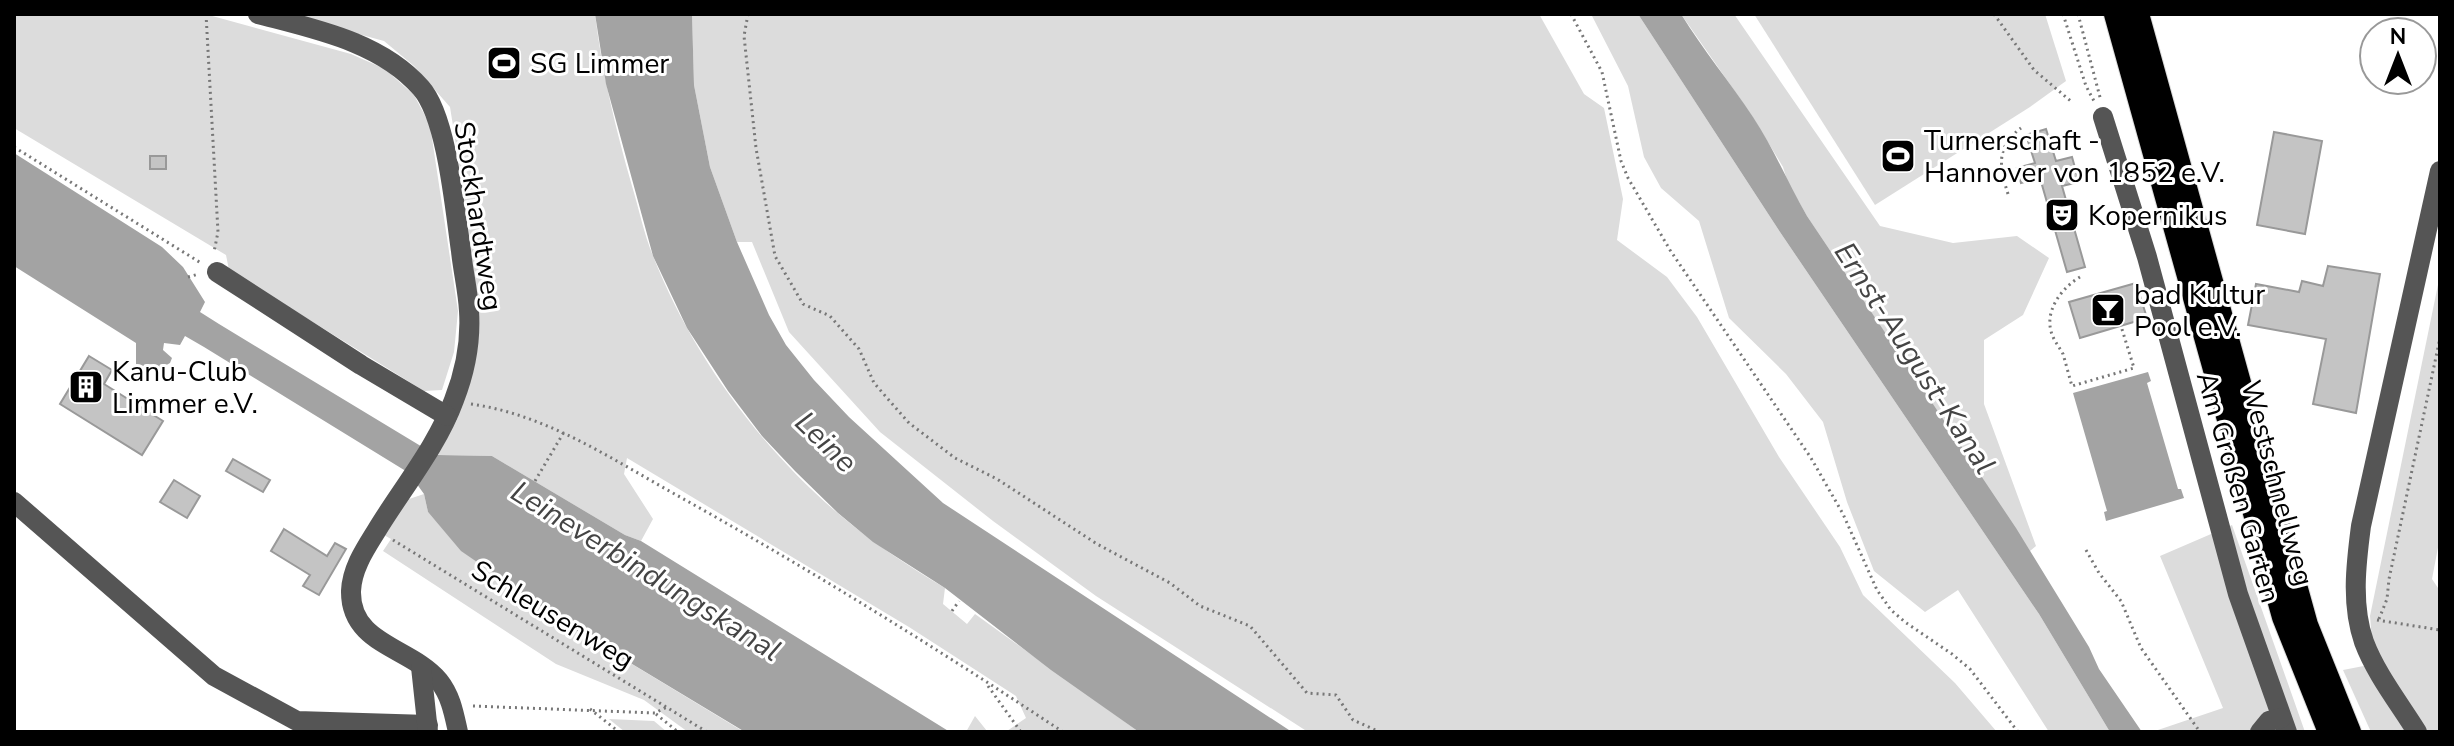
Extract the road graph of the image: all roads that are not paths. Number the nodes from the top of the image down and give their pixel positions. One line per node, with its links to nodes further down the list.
1 (258, 14): 7 (street, Stockhardtweg)
2 (2116, 14): 14 (highway, Westschnellweg)
3 (2137, 14): 15 (highway, Westschnellweg)
4 (2103, 117): 10 (street, Am Großen Garten)
5 (2440, 171): 16 (street)
6 (212, 270): 7 (street)
7 (450, 408): 9 (street, Stockhardtweg)
8 (14, 502): 11 (street)
9 (421, 667): 11 (street); 12 (street, Stockhardtweg)
10 (2284, 725): 13 (street)
11 (428, 729)
12 (458, 732)
13 (2260, 732)
14 (2330, 732)
15 (2349, 732)
16 (2417, 732)

